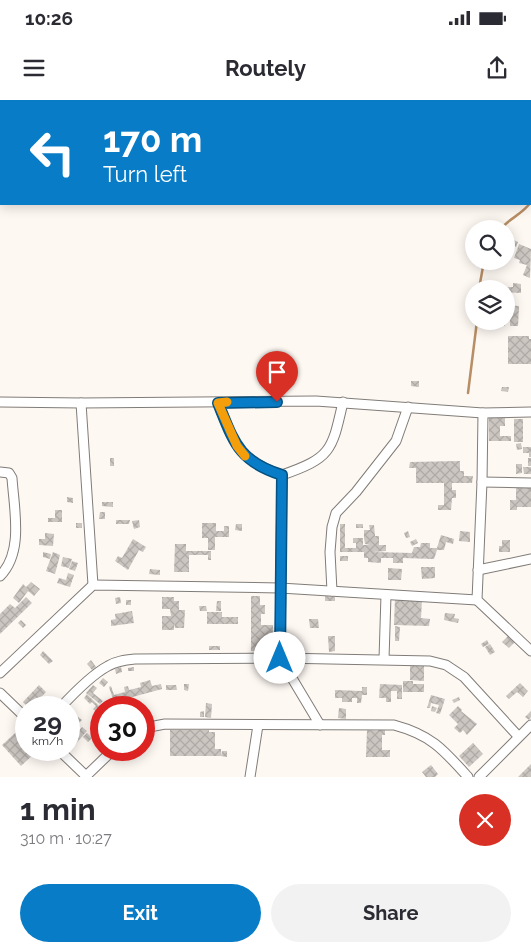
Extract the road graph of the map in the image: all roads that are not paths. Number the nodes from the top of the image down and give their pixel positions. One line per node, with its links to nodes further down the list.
1 (0, 402): 3 (street)
2 (343, 402): 4 (street); 5 (street); 9 (street)
3 (81, 403): 4 (street); 15 (street)
4 (218, 403): 9 (street)
5 (408, 408): 7 (street); 17 (street)
6 (531, 412): 7 (street)
7 (483, 413): 10 (street)
8 (0, 472): 14 (street)
9 (282, 475): 16 (street)
10 (482, 482): 11 (street); 13 (street)
11 (531, 483)
12 (531, 559): 13 (street)
13 (478, 570): 19 (street)
14 (0, 576)
15 (93, 585): 16 (street); 23 (street)
16 (280, 588): 17 (street); 21 (street)
17 (332, 591): 18 (street)
18 (386, 595): 19 (street); 22 (street)
19 (477, 600): 20 (street)
20 (531, 651)
21 (280, 658): 22 (street); 25 (street); 28 (street)
22 (384, 659): 31 (street)
23 (0, 673)
24 (0, 693): 26 (street)
25 (72, 696)
26 (15, 707)
27 (258, 724): 28 (street); 30 (street); 35 (street)
28 (320, 725): 36 (street)
29 (531, 725): 31 (street)
30 (155, 726)
31 (518, 736): 37 (street)
32 (70, 761): 34 (street)
33 (101, 761): 34 (street)
34 (85, 776)
35 (250, 777)
36 (468, 777)
37 (479, 777)

